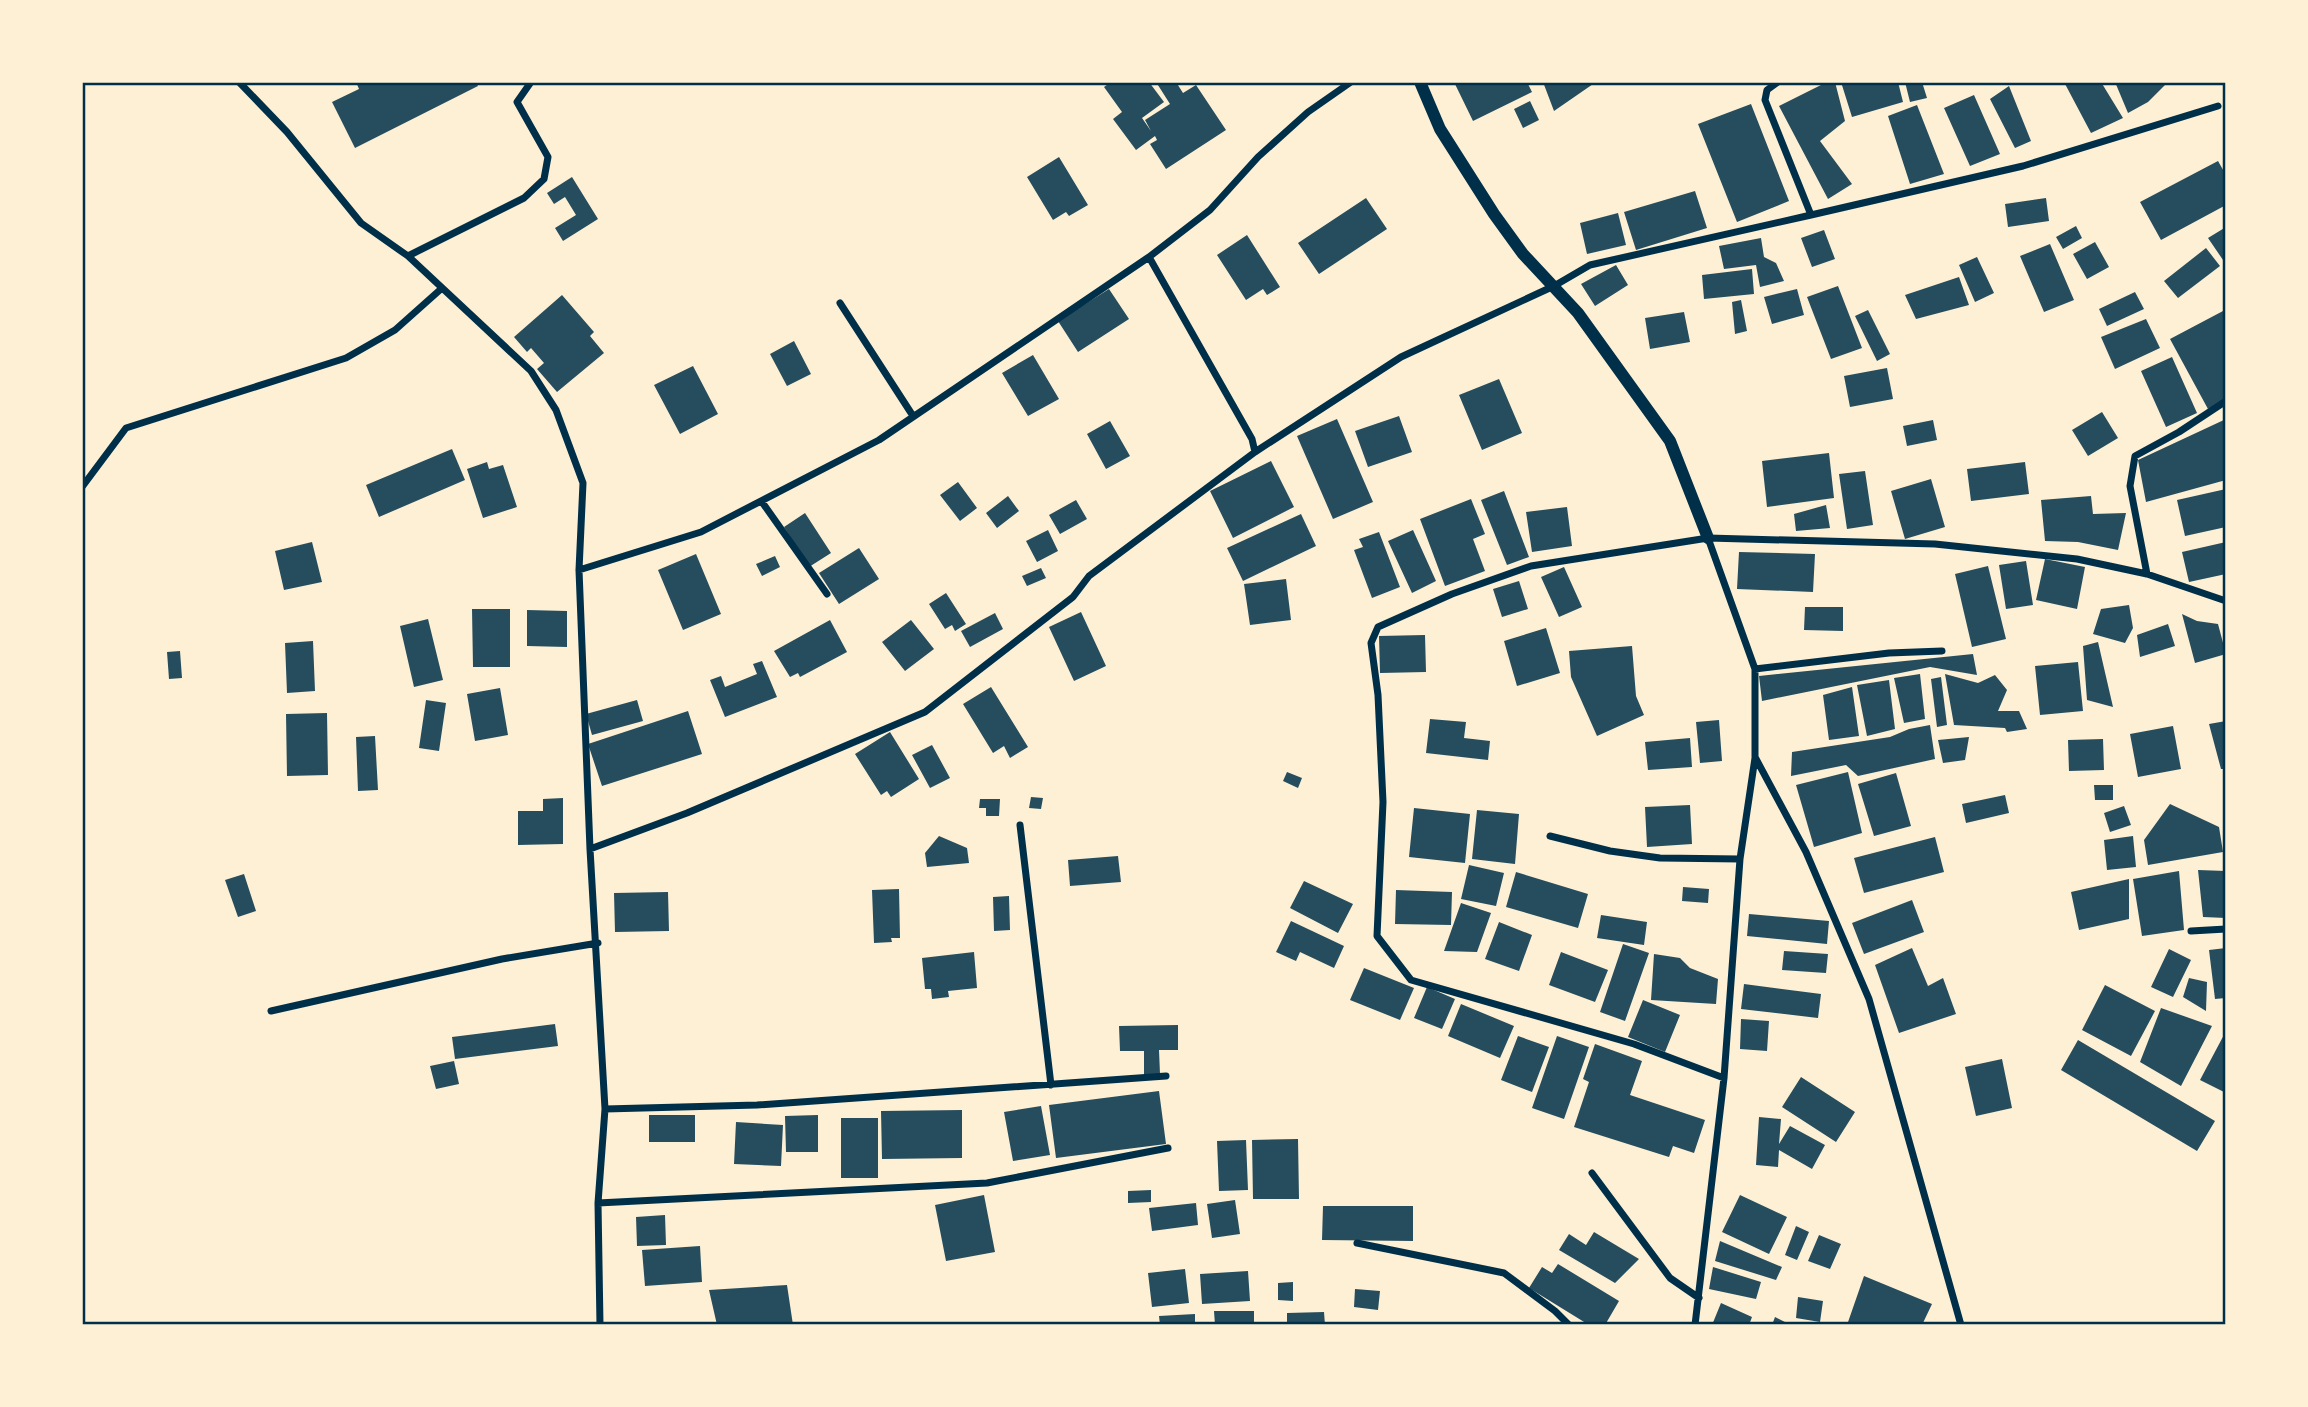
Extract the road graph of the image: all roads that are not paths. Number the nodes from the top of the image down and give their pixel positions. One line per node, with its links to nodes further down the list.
1 (239, 82): 8 (street)
2 (531, 82): 8 (street)
3 (1351, 82): 9 (street)
4 (1420, 82): 10 (street)
5 (1778, 82): 7 (street)
6 (2218, 106): 7 (street)
7 (1811, 215): 10 (street)
8 (408, 256): 11 (street)
9 (1149, 257): 14 (street); 15 (street)
10 (1554, 286): 15 (street); 18 (street)
11 (441, 289): 16 (street); 19 (street)
12 (841, 303): 14 (street)
13 (2226, 401): 20 (street)
14 (913, 415): 17 (street)
15 (1255, 452): 28 (street)
16 (82, 486)
17 (761, 502): 19 (street); 21 (street)
18 (1708, 538): 20 (street); 24 (street); 35 (street)
19 (579, 570): 28 (street)
20 (2147, 574): 22 (street)
21 (827, 594)
22 (2226, 601)
23 (1942, 651): 24 (street)
24 (1755, 669): 25 (street)
25 (1755, 757): 29 (street); 46 (street)
26 (1020, 824): 36 (street)
27 (1550, 836): 29 (street)
28 (590, 849): 32 (street)
29 (1740, 859): 35 (street)
30 (2226, 929): 31 (street)
31 (2191, 931)
32 (598, 943): 33 (street); 37 (street)
33 (271, 1011)
34 (1166, 1076): 36 (street)
35 (1724, 1078): 42 (street)
36 (1051, 1085): 37 (street)
37 (606, 1109): 40 (street)
38 (1168, 1148): 40 (street)
39 (1592, 1173): 42 (street)
40 (598, 1203): 43 (street)
41 (1357, 1242): 44 (street)
42 (1699, 1298): 45 (street)
43 (600, 1325)
44 (1569, 1325)
45 (1695, 1325)
46 (1961, 1325)

